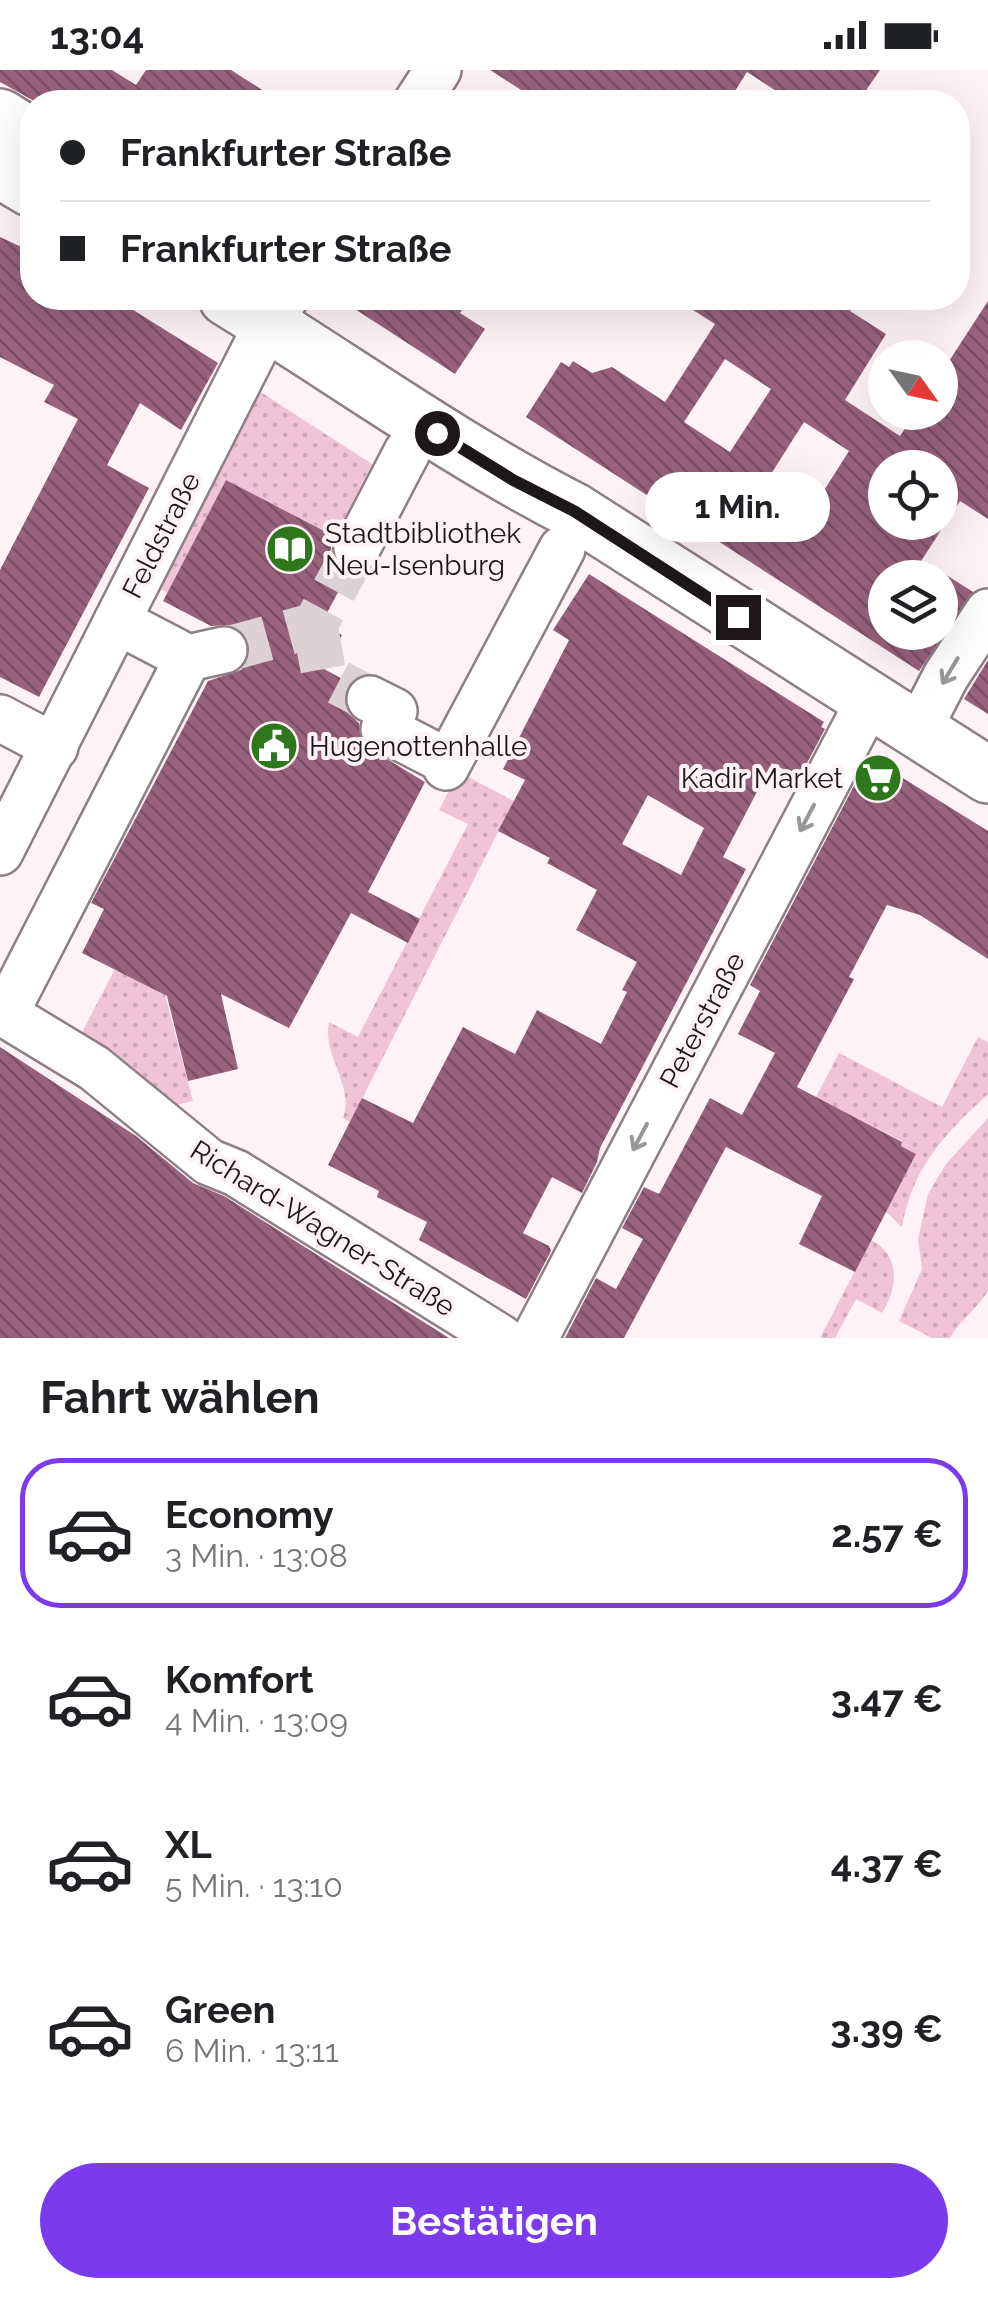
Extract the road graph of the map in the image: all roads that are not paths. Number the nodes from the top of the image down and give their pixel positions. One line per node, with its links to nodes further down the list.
1 (261, 310): 7 (street, Feldstraße)
2 (270, 310): 4 (main road)
3 (407, 452): 5 (street)
4 (568, 530): 8 (street); 9 (main road)
5 (356, 548)
6 (988, 612): 11 (street, one-way to 11)
7 (117, 622): 12 (street, Feldstraße); 15 (street)
8 (370, 699)
9 (869, 701): 11 (main road); 17 (street, Peterstraße, one-way to 17)
10 (0, 718): 12 (street)
11 (917, 732): 13 (main road)
12 (54, 747): 14 (street, Feldstraße)
13 (988, 776)
14 (0, 852)
15 (2, 1012): 16 (street, Richard-Wagner-Straße)
16 (501, 1338)
17 (535, 1338)

